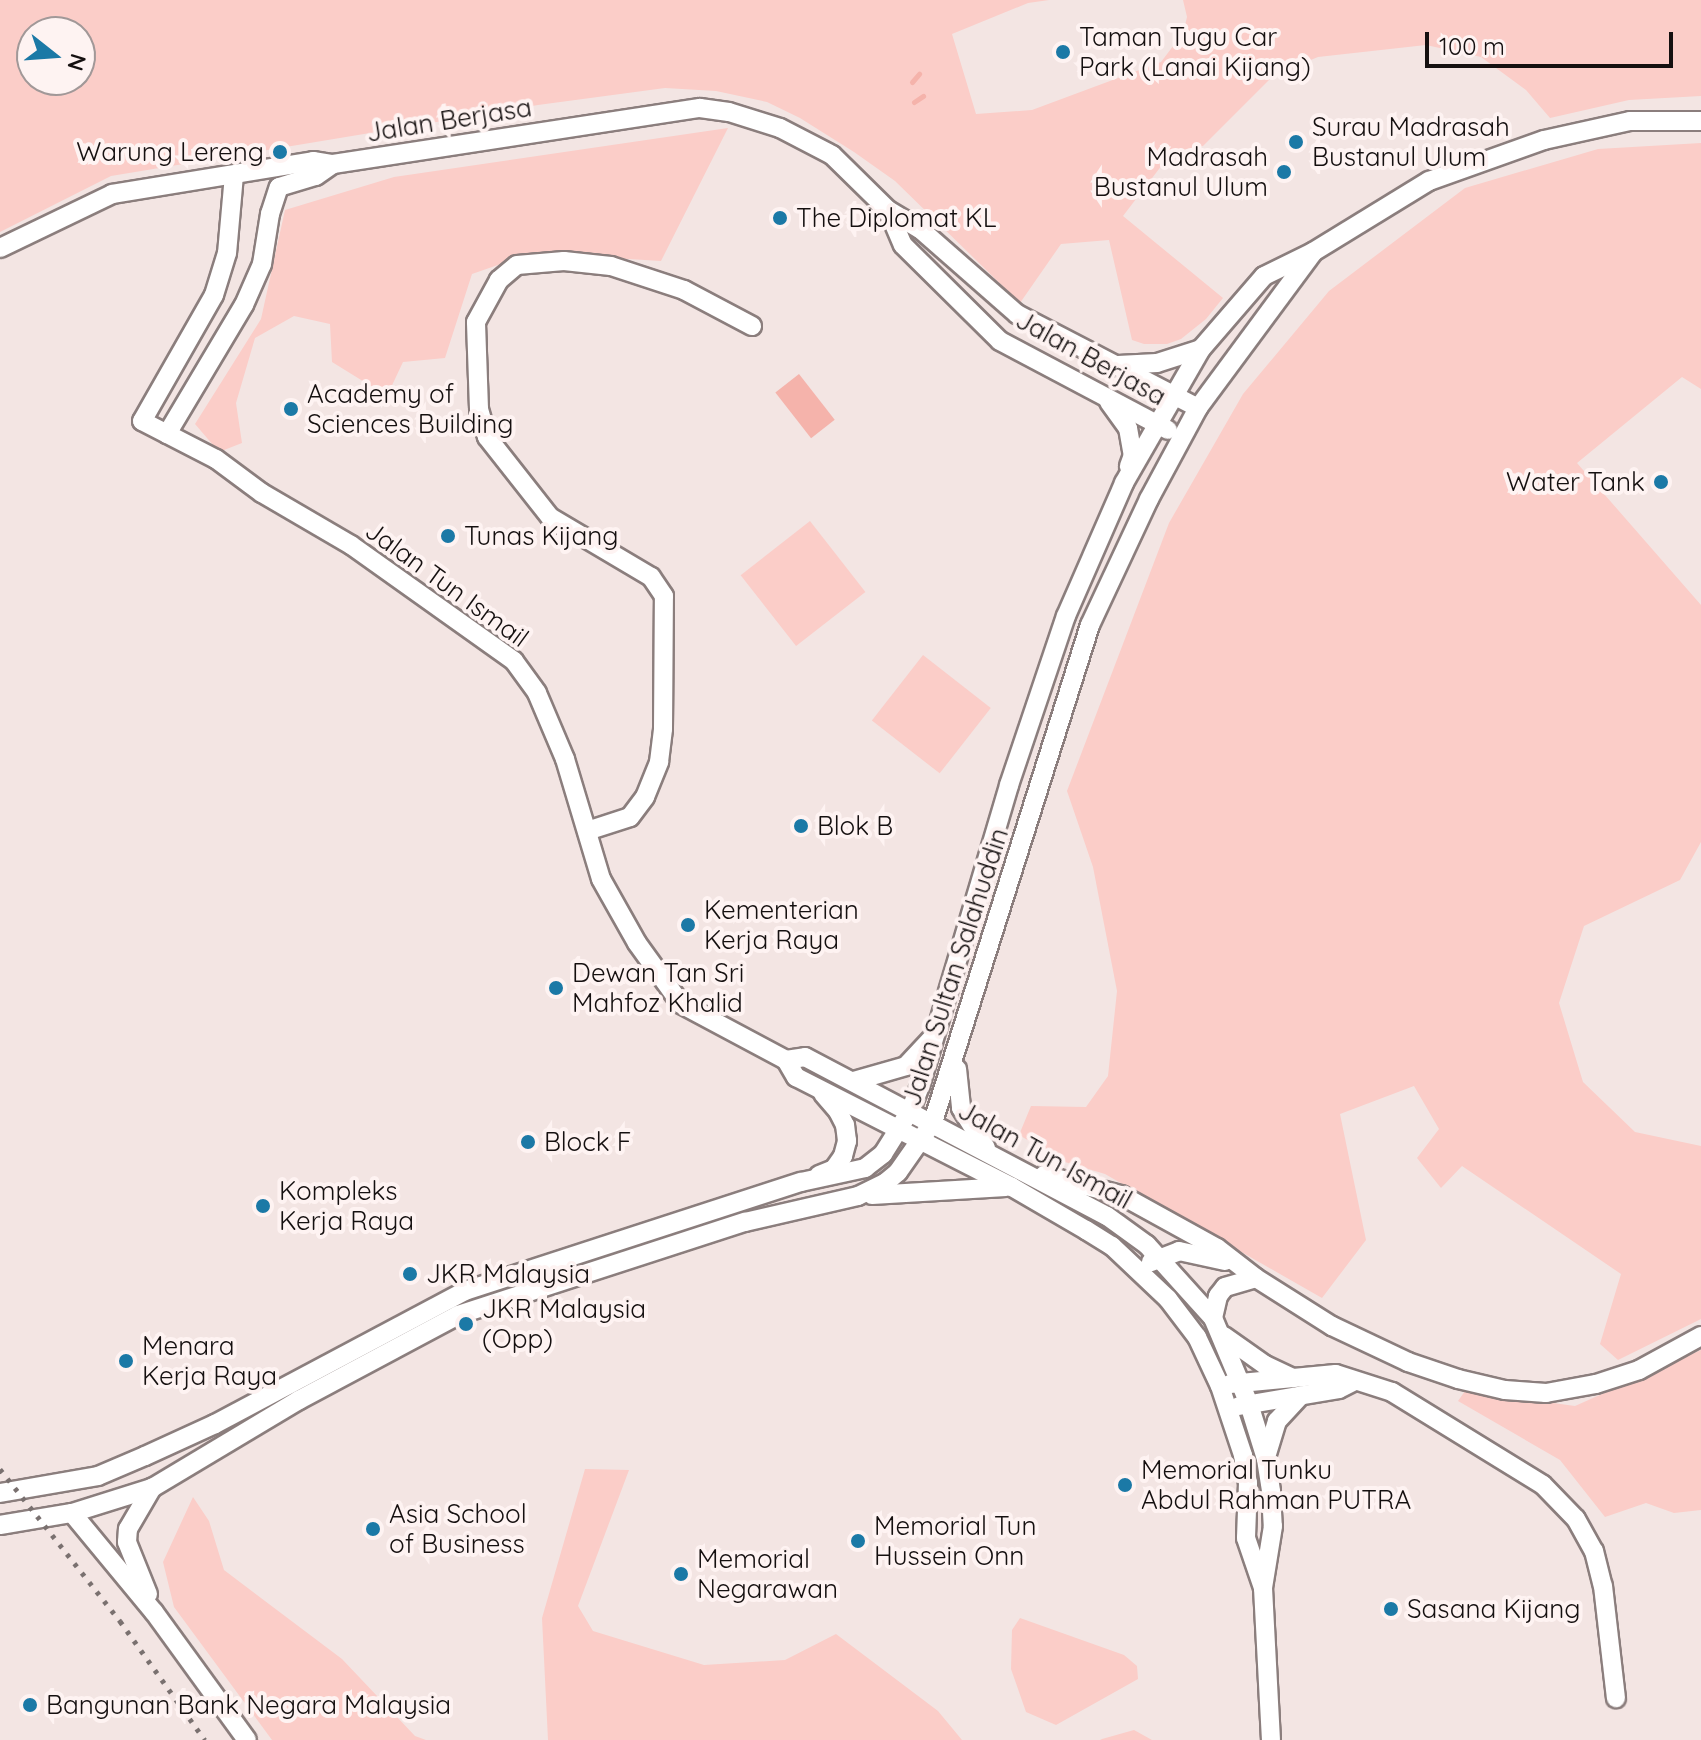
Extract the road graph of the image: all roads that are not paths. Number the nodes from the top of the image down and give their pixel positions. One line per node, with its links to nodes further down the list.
1 (1701, 121): 7 (street, Jalan Sultan Salahuddin)
2 (333, 164): 3 (street, Jalan Berjasa); 4 (street, Jalan Berjasa); 5 (street)
3 (240, 174): 5 (street); 6 (street, Jalan Berjasa); 11 (street, Jalan Tun Ismail)
4 (888, 210): 10 (street, Jalan Berjasa); 13 (street, Jalan Berjasa)
5 (270, 214): 16 (street)
6 (0, 248)
7 (1313, 252): 9 (street, Jalan Sultan Salahuddin); 14 (street, Jalan Sultan Salahuddin)
8 (752, 326): 19 (street)
9 (1201, 349): 10 (street); 12 (street, Jalan Sultan Salahuddin)
10 (1118, 365): 12 (street, Jalan Berjasa)
11 (162, 385): 16 (street); 16 (street, Jalan Tun Ismail)
12 (1173, 394): 14 (street, Jalan Berjasa); 15 (street, Jalan Sultan Salahuddin)
13 (1106, 398): 15 (street, Jalan Berjasa); 18 (street)
14 (1198, 408): 17 (street, Jalan Sultan Salahuddin)
15 (1157, 424): 17 (street, Jalan Berjasa); 18 (street, Jalan Sultan Salahuddin)
16 (167, 434): 19 (street, Jalan Tun Ismail)
17 (1182, 436): 21 (street, Jalan Sultan Salahuddin)
18 (1124, 483): 20 (street, Jalan Sultan Salahuddin)
19 (587, 831): 22 (street, Jalan Tun Ismail)
20 (939, 1029): 23 (street); 25 (street, Jalan Sultan Salahuddin)
21 (958, 1050): 26 (street, Jalan Sultan Salahuddin); 29 (street)
22 (786, 1060): 23 (street, Jalan Tun Ismail); 24 (street, Jalan Tun Ismail)
23 (854, 1081): 25 (street, Jalan Tun Ismail)
24 (815, 1087): 27 (street, Jalan Tun Ismail); 31 (street)
25 (910, 1111): 26 (street, Jalan Tun Ismail); 27 (street, Jalan Sultan Salahuddin)
26 (933, 1122): 28 (street, Jalan Sultan Salahuddin); 29 (street, Jalan Tun Ismail)
27 (899, 1130): 28 (street, Jalan Tun Ismail); 31 (street, Jalan Sultan Salahuddin)
28 (921, 1141): 32 (street, Jalan Tun Ismail); 33 (street, Jalan Sultan Salahuddin)
29 (989, 1151): 30 (street, Jalan Tun Ismail)
30 (1026, 1171): 34 (street); 35 (street, Jalan Tun Ismail)
31 (801, 1182): 49 (street, Jalan Sultan Salahuddin)
32 (1012, 1187): 33 (street); 37 (street, Jalan Tun Ismail)
33 (858, 1196): 48 (street, Jalan Sultan Salahuddin)
34 (1185, 1230): 35 (street, Jalan Tun Ismail); 36 (street, Jalan Tun Ismail)
35 (1153, 1251): 36 (street, Jalan Tun Ismail); 37 (street, Jalan Tun Ismail); 39 (street, Jalan Tun Ismail)
36 (1236, 1264): 38 (street, Jalan Tun Ismail)
37 (1135, 1267): 43 (street, Jalan Tun Ismail)
38 (1256, 1278): 39 (street); 41 (street, Jalan Tun Ismail)
39 (1213, 1318): 40 (street, Jalan Tun Ismail)
40 (1224, 1336): 42 (street, Jalan Tun Ismail); 44 (street)
41 (1701, 1336)
42 (1241, 1383): 43 (street); 44 (street); 45 (street, Jalan Tun Ismail)
43 (1220, 1386): 46 (street, Jalan Tun Ismail)
44 (1297, 1387): 45 (street); 47 (street); 54 (street)
45 (1249, 1404): 46 (street); 47 (street, Jalan Tun Ismail)
46 (1227, 1408): 52 (street, Jalan Tun Ismail)
47 (1266, 1459): 52 (street)
48 (152, 1488): 50 (street, Jalan Sultan Salahuddin); 53 (street)
49 (0, 1493)
50 (72, 1513): 51 (street, Jalan Sultan Salahuddin); 53 (street)
51 (0, 1525)
52 (1263, 1588): 56 (street)
53 (154, 1612): 55 (street)
54 (1616, 1698)
55 (247, 1740)
56 (1271, 1740)

